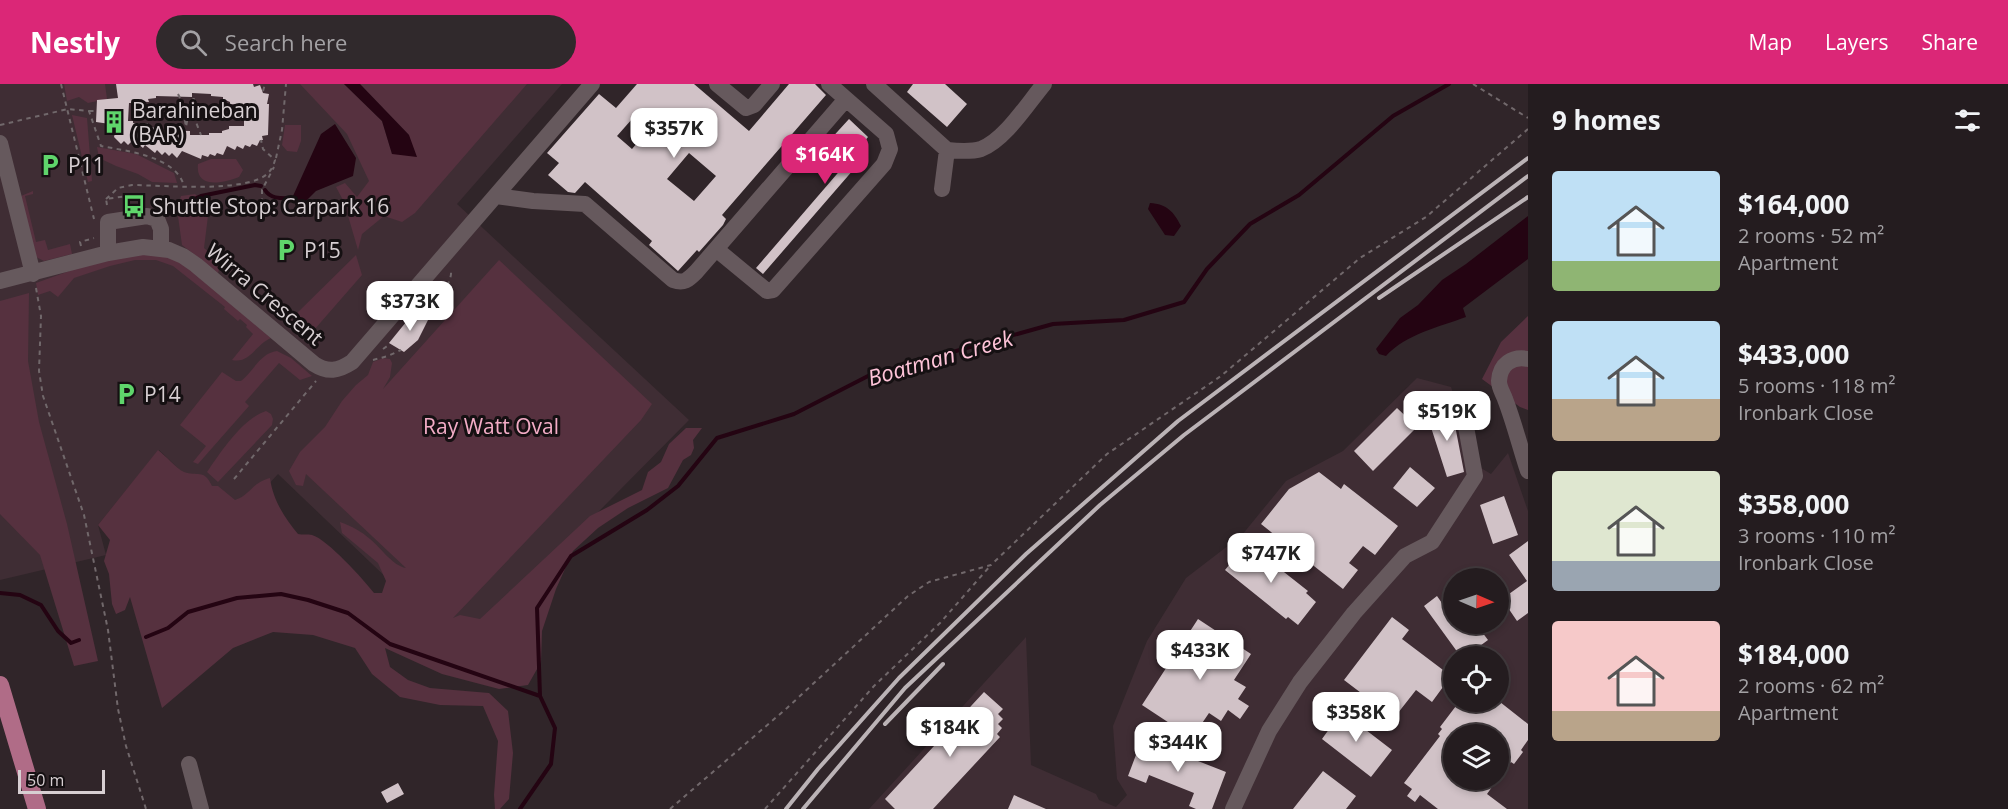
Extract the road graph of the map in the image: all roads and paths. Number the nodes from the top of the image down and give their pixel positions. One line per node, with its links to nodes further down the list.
1 (61, 84): 14 (path)
2 (265, 84): 11 (path)
3 (286, 84): 27 (path)
4 (592, 84): 30 (street, Wirra Crescent)
5 (717, 84): 6 (street)
6 (772, 84)
7 (829, 84): 13 (street)
8 (874, 84): 26 (street)
9 (1044, 84): 26 (street)
10 (1473, 84): 20 (path)
11 (262, 91)
12 (178, 94): 17 (path)
13 (846, 99): 39 (street); 39 (street)
14 (66, 109): 15 (path); 21 (path); 35 (path)
15 (88, 111): 16 (path); 28 (path)
16 (96, 111)
17 (182, 112): 18 (path); 18 (path)
18 (189, 112): 19 (path); 19 (path)
19 (196, 112): 23 (path)
20 (1528, 118)
21 (0, 125)
22 (1528, 129): 54 (path)
23 (201, 135)
24 (261, 140): 27 (path)
25 (0, 143): 42 (street)
26 (947, 150): 29 (street)
27 (275, 160): 28 (path); 34 (path)
28 (184, 186): 31 (path)
29 (942, 189)
30 (496, 196): 39 (street); 41 (street, Wirra Crescent)
31 (106, 199): 32 (path); 33 (path)
32 (143, 200)
33 (107, 205)
34 (262, 212)
35 (96, 227)
36 (98, 237): 37 (path)
37 (80, 242)
38 (161, 248): 40 (street, Wirra Crescent); 40 (street); 50 (street, Wirra Crescent)
39 (716, 249)
40 (108, 253): 42 (street, Wirra Crescent)
41 (444, 256): 44 (path); 47 (street, Wirra Crescent)
42 (33, 274): 43 (street, Wirra Crescent); 59 (path)
43 (0, 281)
44 (428, 316)
45 (390, 344): 48 (path)
46 (401, 350): 47 (path)
47 (360, 353): 50 (street, Wirra Crescent)
48 (378, 353)
49 (1528, 359): 52 (street)
50 (325, 370): 53 (path)
51 (1462, 405): 63 (street)
52 (1528, 471)
53 (234, 479)
54 (991, 565): 61 (path); 62 (path)
55 (0, 670): 56 (main road)
56 (2, 693): 58 (main road)
57 (189, 764): 60 (street)
58 (37, 809)
59 (146, 809)
60 (201, 809)
61 (670, 809)
62 (765, 809)
63 (1233, 809)

